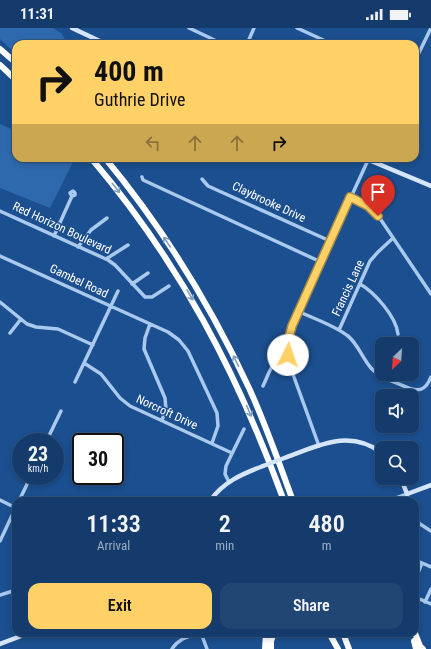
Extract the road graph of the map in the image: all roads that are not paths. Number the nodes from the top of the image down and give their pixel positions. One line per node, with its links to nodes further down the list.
1 (72, 28): 6 (street)
2 (189, 28): 7 (street)
3 (254, 28): 8 (street)
4 (298, 28): 9 (street)
5 (431, 28): 11 (street)
6 (98, 40)
7 (214, 40)
8 (249, 40)
9 (324, 40)
10 (0, 49): 12 (highway)
11 (419, 53)
12 (12, 60)
13 (0, 65): 14 (highway)
14 (12, 76)
15 (94, 162): 69 (highway, one-way to 69)
16 (108, 162): 70 (highway, one-way to 16)
17 (365, 162): 23 (street)
18 (376, 162): 21 (street)
19 (142, 177): 33 (street)
20 (202, 179): 28 (street, Claybrooke Drive)
21 (431, 186)
22 (72, 196): 26 (street)
23 (350, 197): 27 (street); 28 (street)
24 (0, 211): 26 (street, Red Horizon Boulevard)
25 (108, 218): 30 (street)
26 (54, 236): 30 (street, Red Horizon Boulevard)
27 (393, 238): 36 (street, Francis Lane); 39 (street)
28 (330, 241): 33 (street)
29 (128, 245): 32 (street)
30 (78, 247): 32 (street, Red Horizon Boulevard)
31 (0, 256): 41 (street, Gambel Road)
32 (106, 259): 35 (street, Red Horizon Boulevard)
33 (321, 262): 42 (street)
34 (148, 273): 35 (street)
35 (132, 284): 37 (street, Red Horizon Boulevard)
36 (360, 284): 45 (street, Francis Lane); 47 (street)
37 (168, 286)
38 (118, 291): 41 (street)
39 (431, 294)
40 (0, 302): 43 (street)
41 (110, 306): 44 (street, Gambel Road); 48 (street)
42 (298, 311): 45 (street); 49 (street)
43 (21, 319): 46 (street); 48 (street)
44 (150, 324): 55 (street); 58 (street, Gambel Road)
45 (339, 330): 51 (street)
46 (10, 333)
47 (398, 334)
48 (93, 345): 50 (street)
49 (288, 357): 53 (street); 59 (street)
50 (84, 364): 52 (street); 55 (street, Norcroft Drive)
51 (431, 377)
52 (75, 382)
53 (263, 386)
54 (61, 410): 57 (street)
55 (162, 420): 58 (street, Norcroft Drive)
56 (244, 428): 61 (street)
57 (50, 433)
58 (212, 443): 61 (street, Norcroft Drive)
59 (319, 446): 60 (street); 62 (street, bridge)
60 (375, 449)
61 (232, 453): 62 (street)
62 (229, 482): 68 (street)
63 (27, 485): 67 (street)
64 (404, 485): 66 (street)
65 (431, 485): 66 (street)
66 (407, 494): 71 (street); 72 (street)
67 (21, 497)
68 (213, 497)
69 (282, 497)
70 (291, 497)
71 (399, 497)
72 (408, 497)
73 (0, 500): 74 (street)
74 (12, 506)
75 (12, 516): 78 (street)
76 (419, 523): 77 (street)
77 (431, 531)
78 (0, 541)
79 (419, 562): 80 (street)
80 (422, 564): 81 (street); 82 (street)
81 (431, 567)
82 (419, 571)
83 (431, 589): 87 (street)
84 (12, 591): 85 (street)
85 (0, 595)
86 (419, 599): 87 (street)
87 (425, 602): 88 (street)
88 (431, 604)
89 (19, 637): 100 (street)
90 (188, 637): 102 (street)
91 (202, 637): 103 (street)
92 (266, 637): 104 (highway)
93 (273, 637): 105 (highway)
94 (331, 637): 106 (highway)
95 (334, 637): 106 (highway)
96 (344, 637): 107 (highway)
97 (348, 637): 108 (highway)
98 (412, 637): 101 (highway)
99 (416, 637): 101 (highway)
100 (0, 644)
101 (419, 648)
102 (172, 649)
103 (207, 649)
104 (265, 649)
105 (271, 649)
106 (338, 649)
107 (349, 649)
108 (352, 649)

